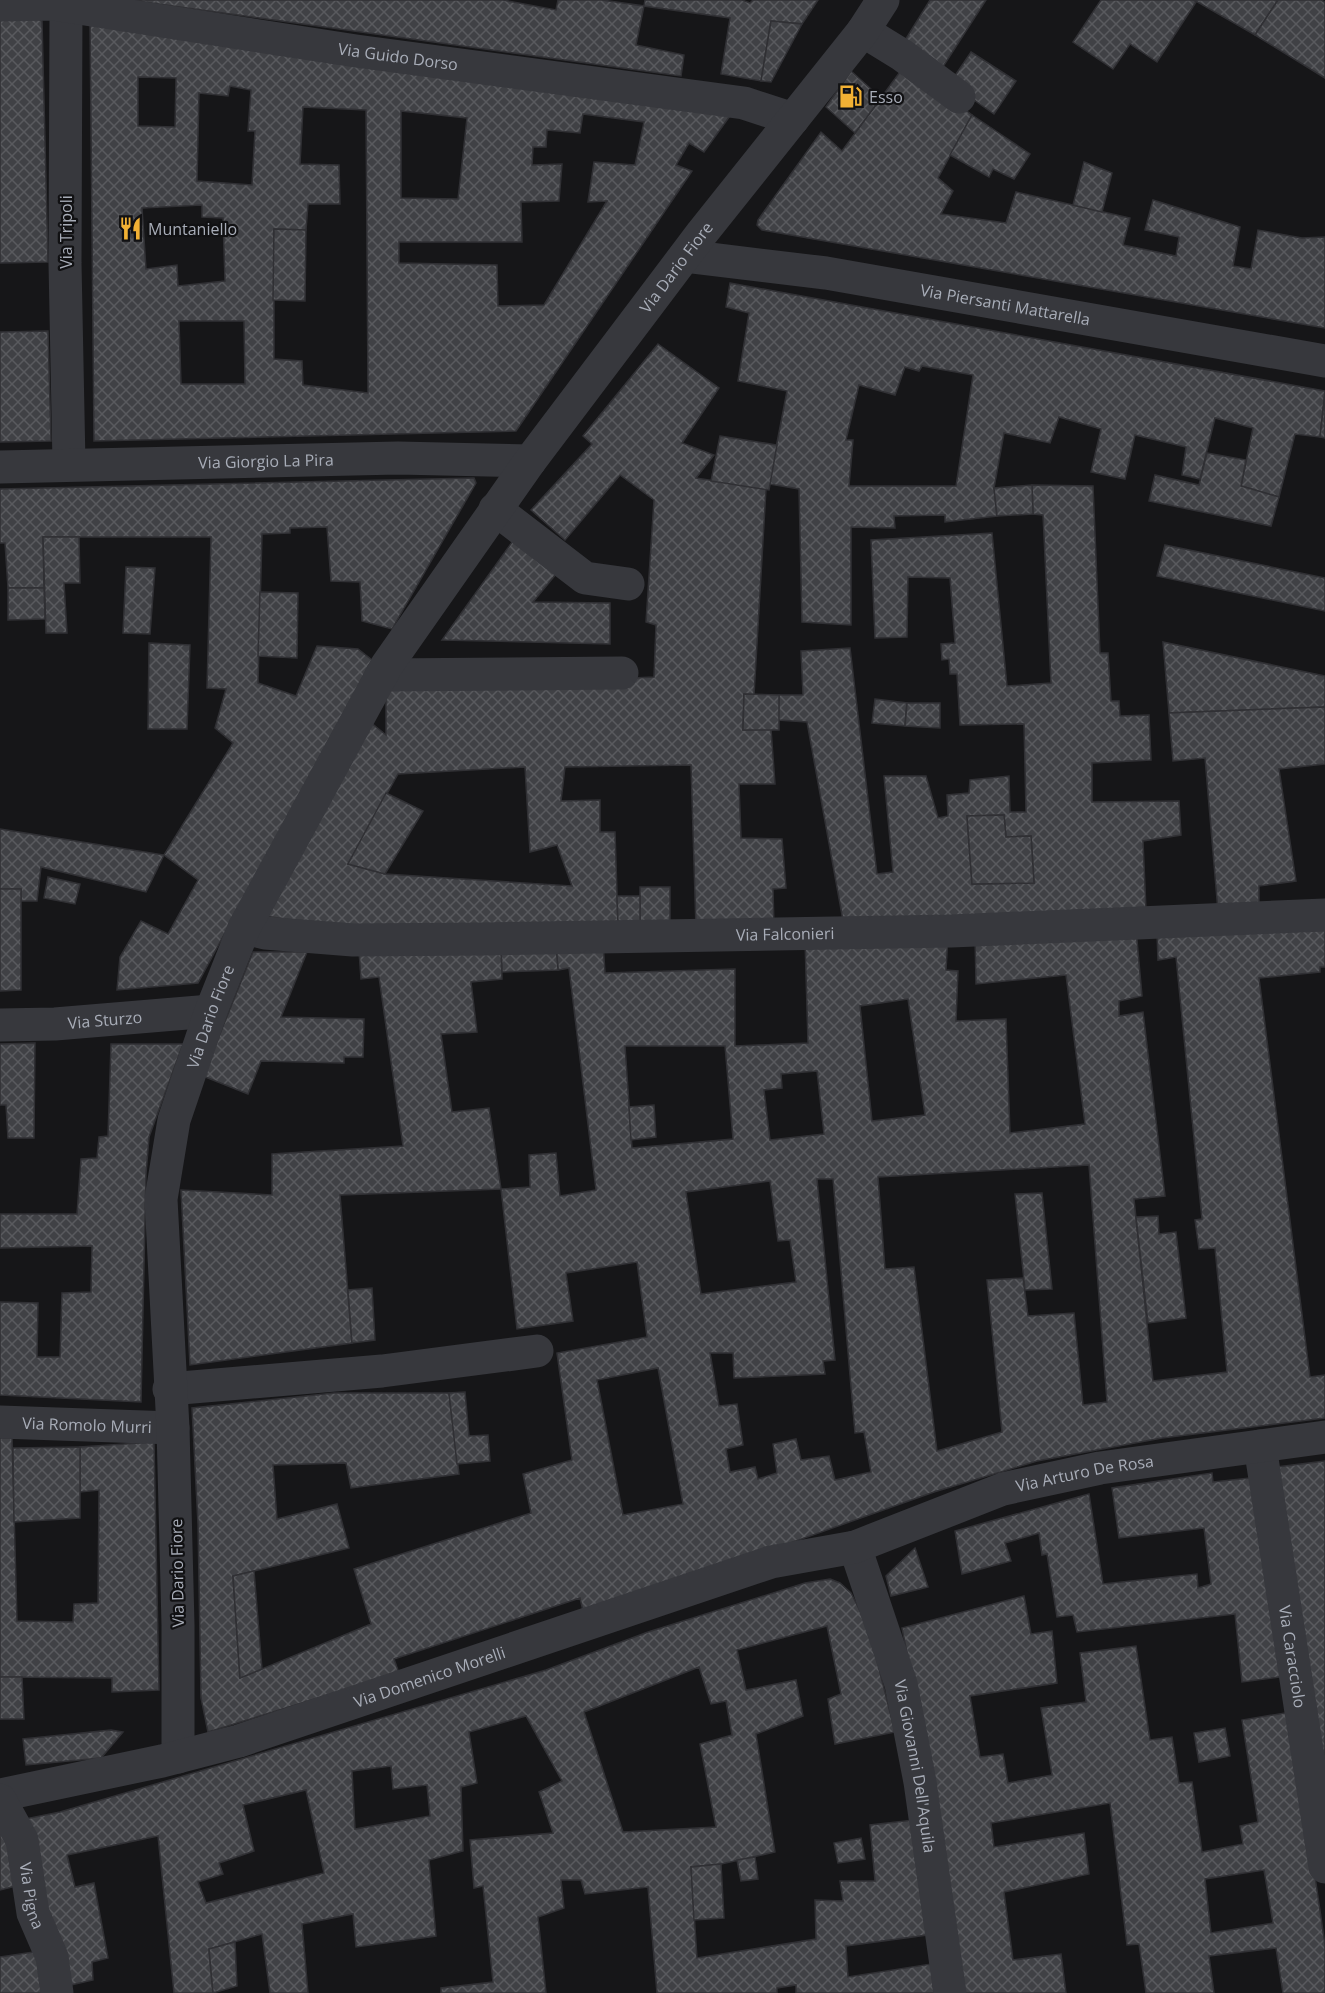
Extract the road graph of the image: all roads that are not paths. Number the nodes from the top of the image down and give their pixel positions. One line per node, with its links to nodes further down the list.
1 (883, 0): 4 (street, Via Dario Fiore)
2 (65, 4): 3 (street, Via Guido Dorso); 6 (street, Via Guido Dorso); 10 (street, Via Tripoli)
3 (0, 5)
4 (863, 31): 5 (street); 6 (street, Via Dario Fiore)
5 (959, 97)
6 (793, 119): 7 (street, Via Dario Fiore)
7 (685, 256): 8 (street, Via Piersanti Mattarella); 9 (street, Via Dario Fiore)
8 (1325, 361)
9 (530, 460): 10 (street, Via Giorgio La Pira); 12 (street, Via Dario Fiore)
10 (69, 464): 11 (street, Via Giorgio La Pira)
11 (0, 467)
12 (495, 509): 13 (street); 15 (street, Via Dario Fiore)
13 (628, 584)
14 (622, 673): 15 (street)
15 (381, 675): 17 (street, Via Dario Fiore)
16 (1325, 915): 17 (street, Via Falconieri)
17 (244, 928): 18 (street, Via Dario Fiore)
18 (211, 1011): 19 (street, Via Sturzo); 21 (street, Via Dario Fiore)
19 (0, 1025)
20 (537, 1351): 21 (street)
21 (169, 1389): 23 (street, Via Dario Fiore)
22 (0, 1422): 23 (street, Via Romolo Murri)
23 (173, 1428): 27 (street, Via Dario Fiore)
24 (1325, 1437): 25 (street, Via Arturo De Rosa)
25 (1260, 1446): 26 (street, Via Arturo De Rosa); 29 (street, Via Caracciolo)
26 (855, 1547): 27 (street, Via Domenico Morelli); 31 (street, Via Giovanni Dell'Aquila)
27 (178, 1757): 28 (street, Via Domenico Morelli)
28 (0, 1798): 30 (street, Via Pigna)
29 (1325, 1867)
30 (57, 1993)
31 (950, 1993)

